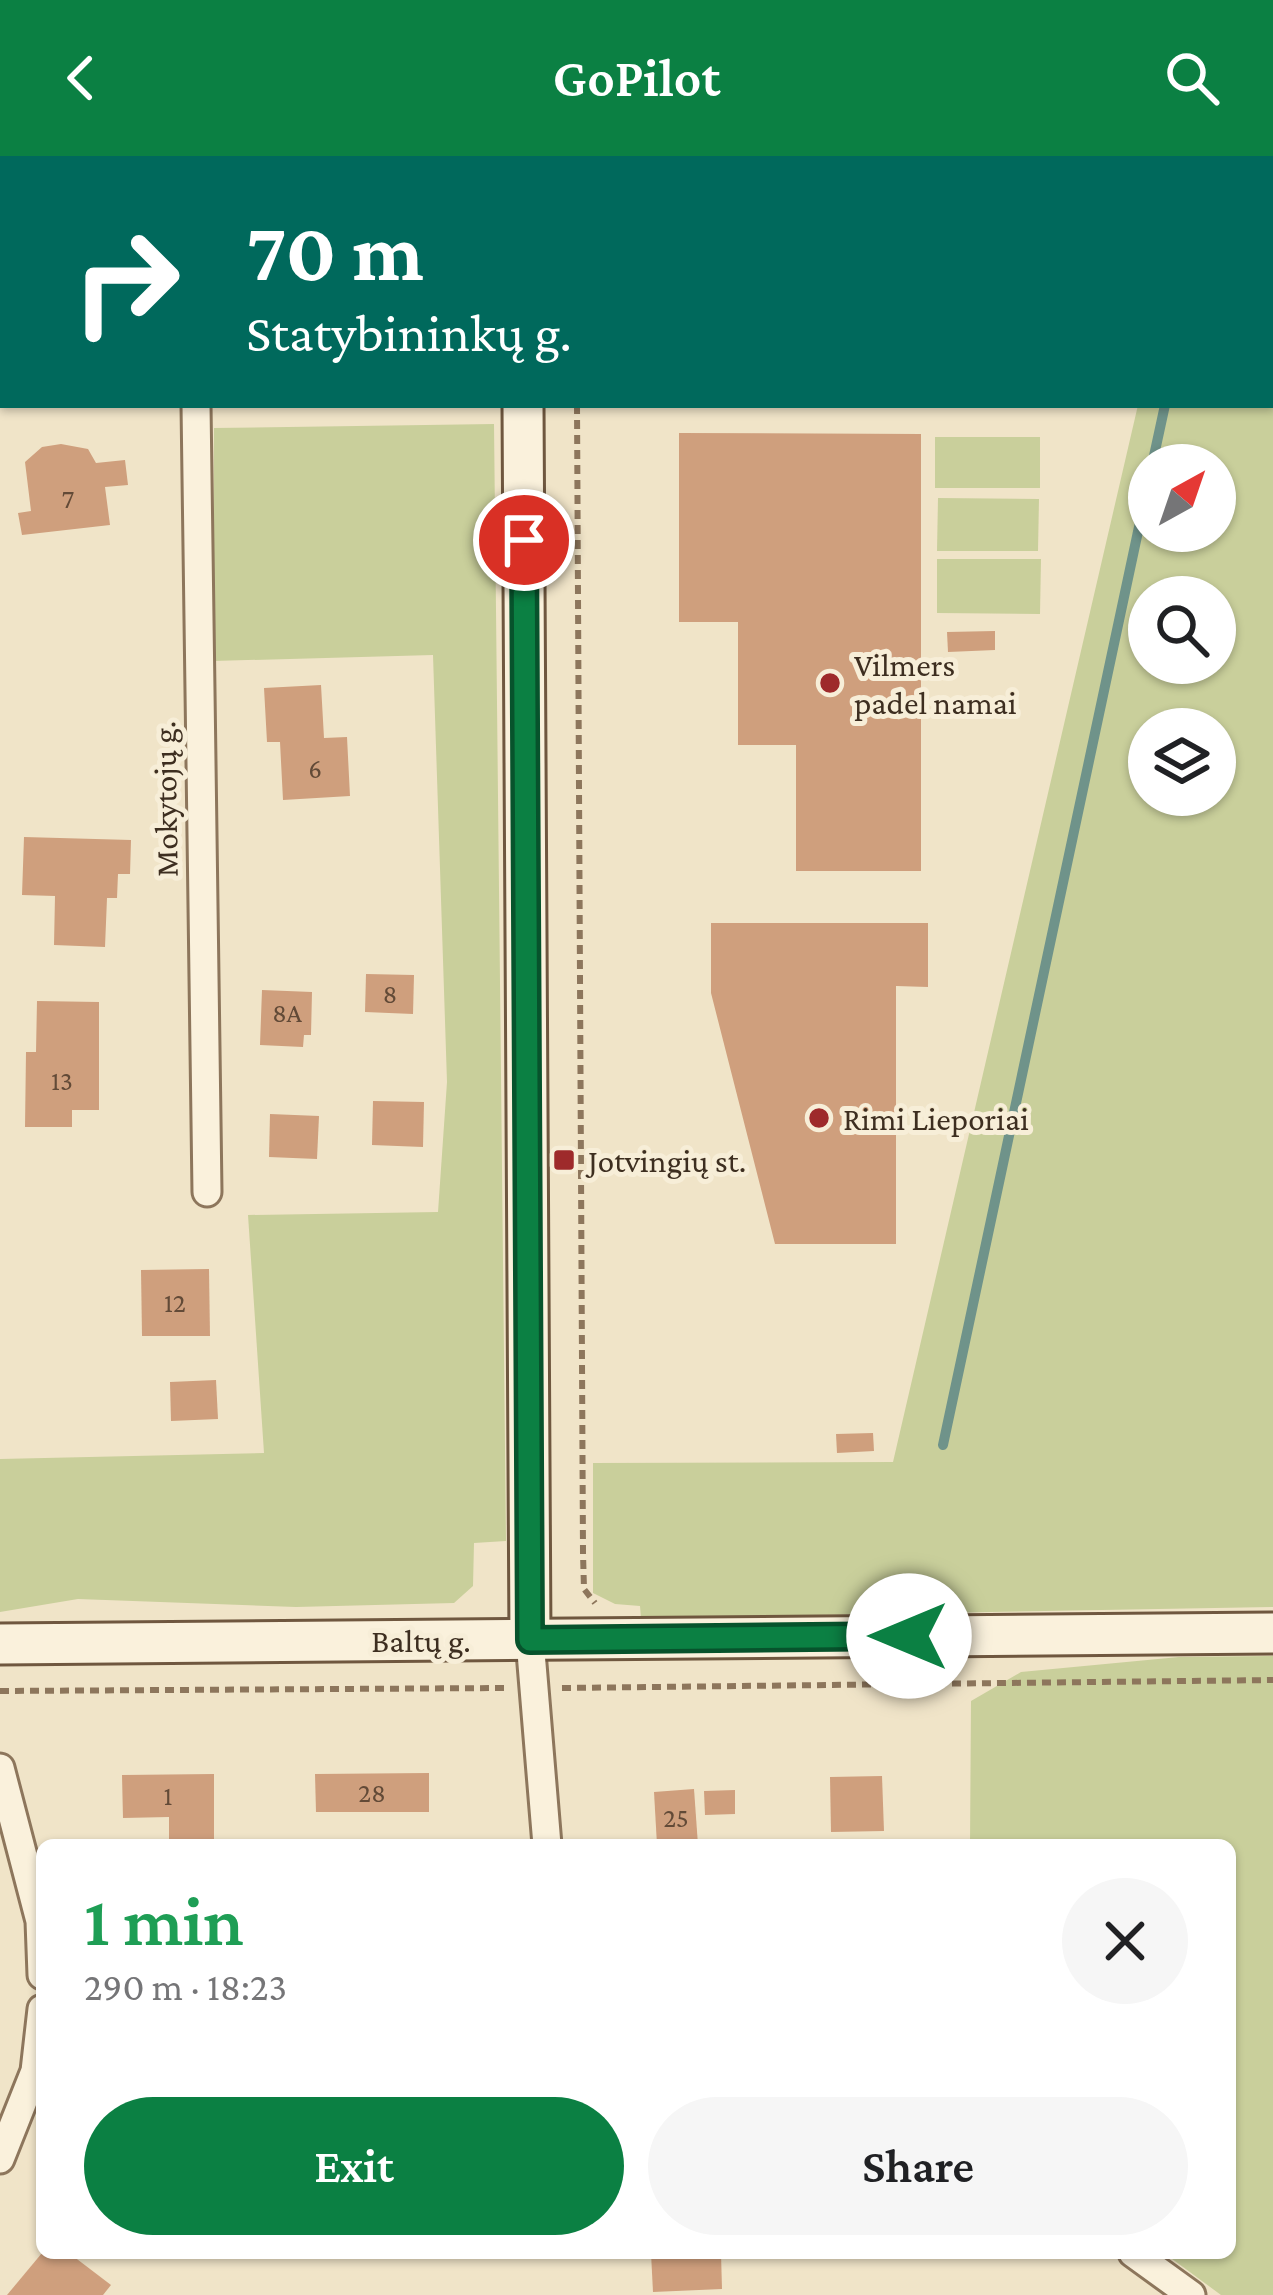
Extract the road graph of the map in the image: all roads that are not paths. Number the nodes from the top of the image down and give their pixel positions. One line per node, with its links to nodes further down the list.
1 (196, 408): 3 (street, Mokytojų g.)
2 (523, 408): 5 (main road)
3 (207, 1192)
4 (1273, 1633): 5 (main road, Baltų g.)
5 (530, 1640): 6 (main road, Baltų g.); 8 (street)
6 (0, 1643)
7 (0, 1768): 9 (street)
8 (547, 1839)
9 (36, 1906)
10 (36, 2062): 11 (street)
11 (0, 2159)
12 (1141, 2259): 13 (street)
13 (1191, 2295)

